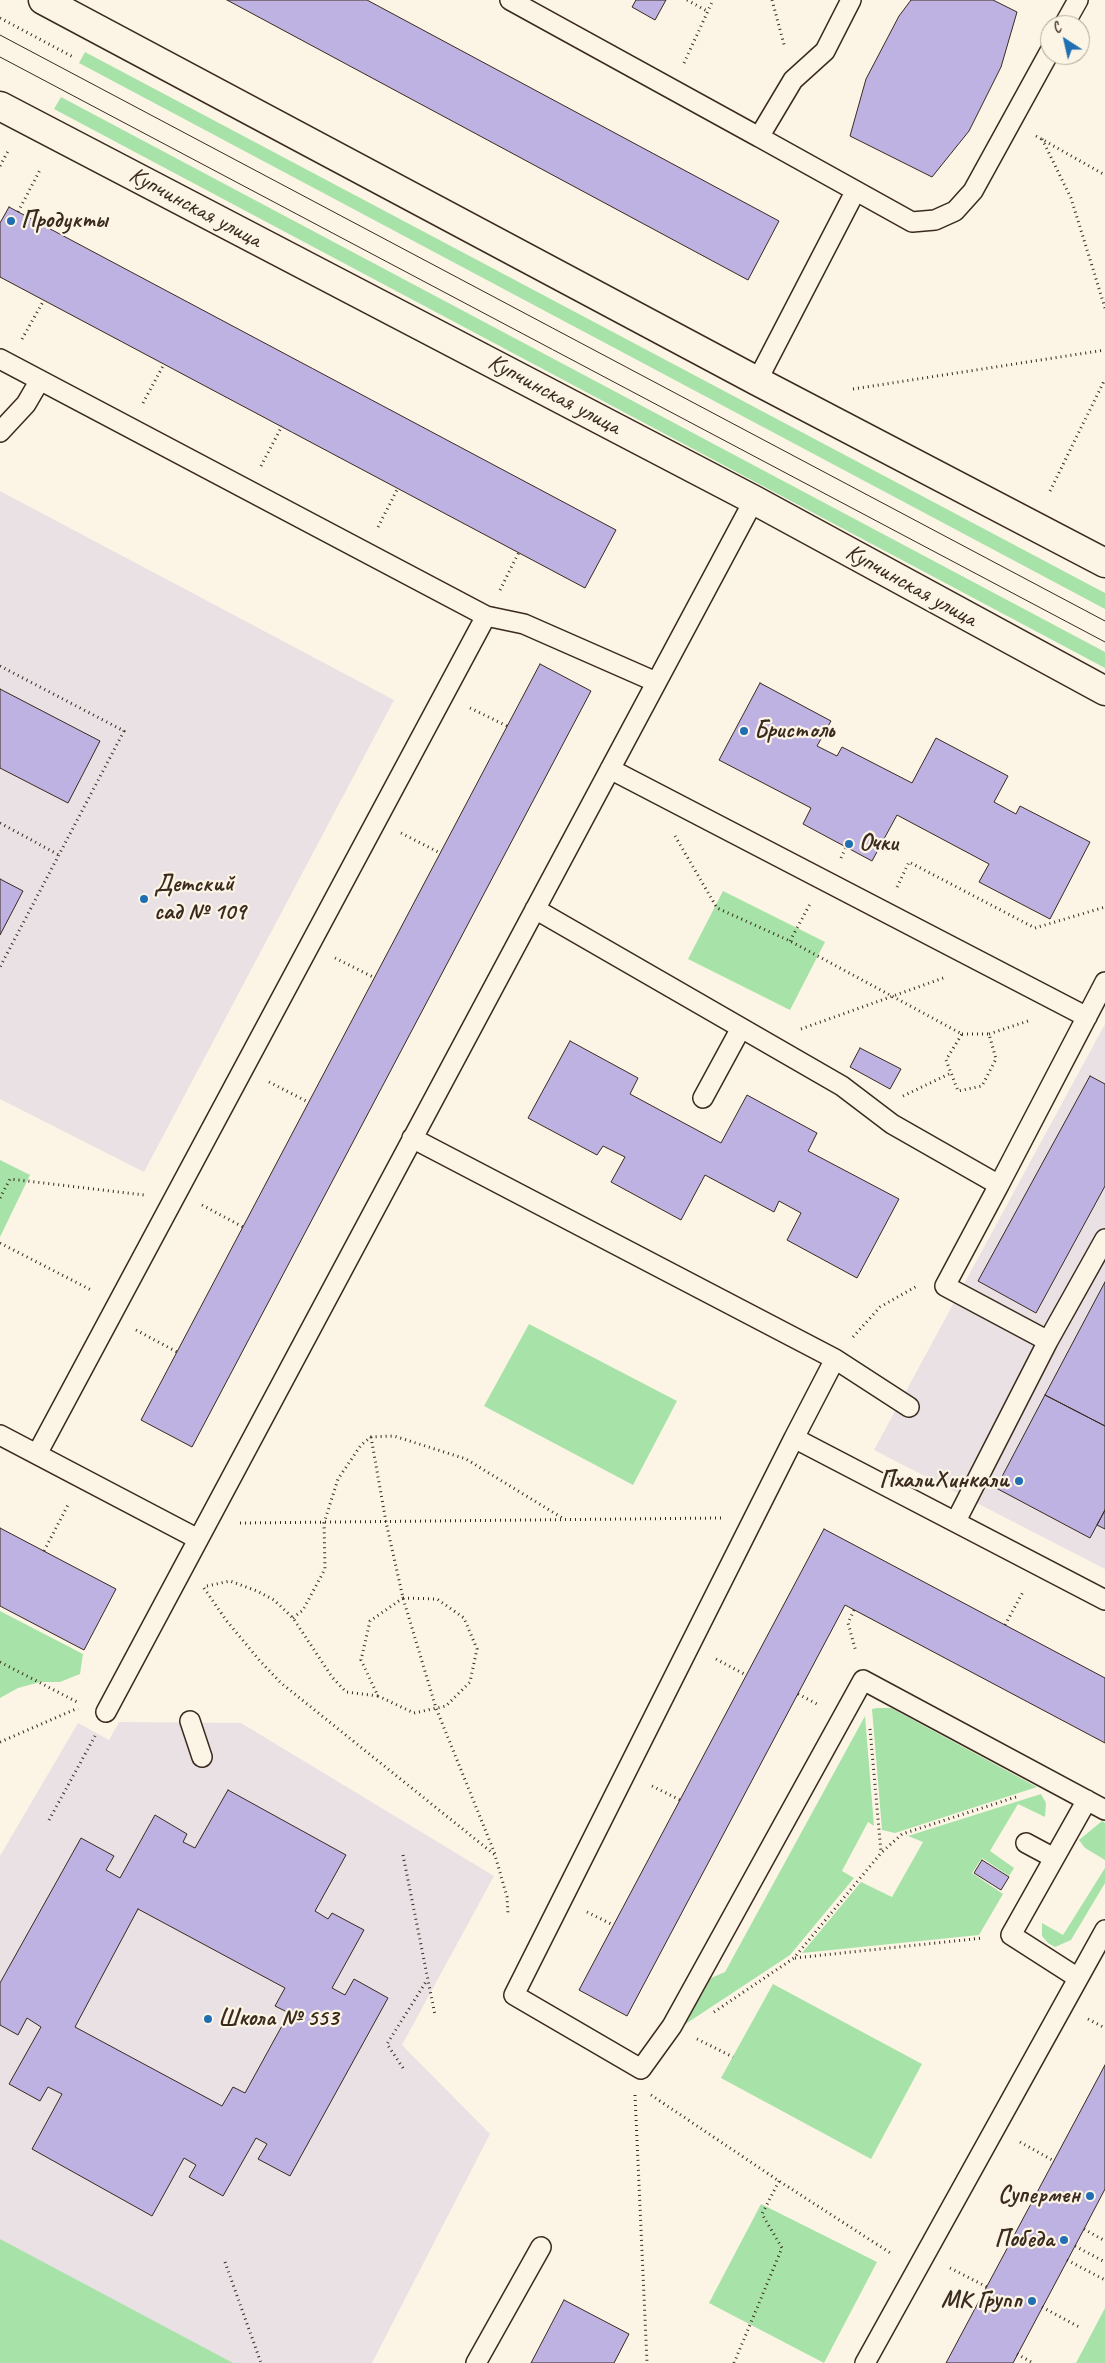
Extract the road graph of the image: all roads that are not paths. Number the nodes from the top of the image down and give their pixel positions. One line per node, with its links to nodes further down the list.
1 (43, 0): 12 (street)
2 (510, 0): 8 (lane)
3 (851, 0): 8 (lane)
4 (1078, 0): 5 (lane)
5 (1070, 15)
6 (1042, 65): 9 (lane)
7 (0, 106): 14 (street, Купчинская улица)
8 (759, 137): 9 (lane)
9 (855, 192): 12 (lane)
10 (4, 361): 11 (lane)
11 (40, 380): 13 (lane); 16 (lane)
12 (757, 381): 15 (street)
13 (0, 432)
14 (754, 500): 17 (lane); 18 (street, Купчинская улица)
15 (1105, 563)
16 (486, 616): 17 (lane); 33 (lane)
17 (656, 682): 19 (lane)
18 (1105, 691)
19 (610, 769): 20 (lane); 22 (lane)
20 (535, 909): 23 (lane); 25 (lane)
21 (1105, 982): 22 (lane)
22 (1086, 1017): 26 (lane)
23 (741, 1028): 24 (lane); 26 (lane)
24 (703, 1098)
25 (412, 1138): 29 (lane); 35 (lane)
26 (999, 1185): 28 (lane)
27 (1105, 1240): 28 (lane)
28 (1048, 1341): 34 (lane)
29 (835, 1359): 30 (lane); 32 (lane)
30 (909, 1407)
31 (0, 1435): 33 (lane)
32 (794, 1438): 34 (lane); 40 (lane)
33 (37, 1454): 35 (lane)
34 (956, 1521): 36 (lane)
35 (202, 1531): 37 (lane)
36 (1105, 1600)
37 (106, 1712)
38 (190, 1722): 39 (lane)
39 (202, 1757)
40 (1087, 1800): 41 (lane); 43 (lane)
41 (1105, 1810)
42 (1026, 1843): 43 (lane)
43 (1054, 1858): 45 (lane)
44 (1105, 1930): 45 (lane)
45 (1078, 1978): 48 (lane)
46 (540, 2247): 47 (lane)
47 (476, 2363)
48 (865, 2363)

